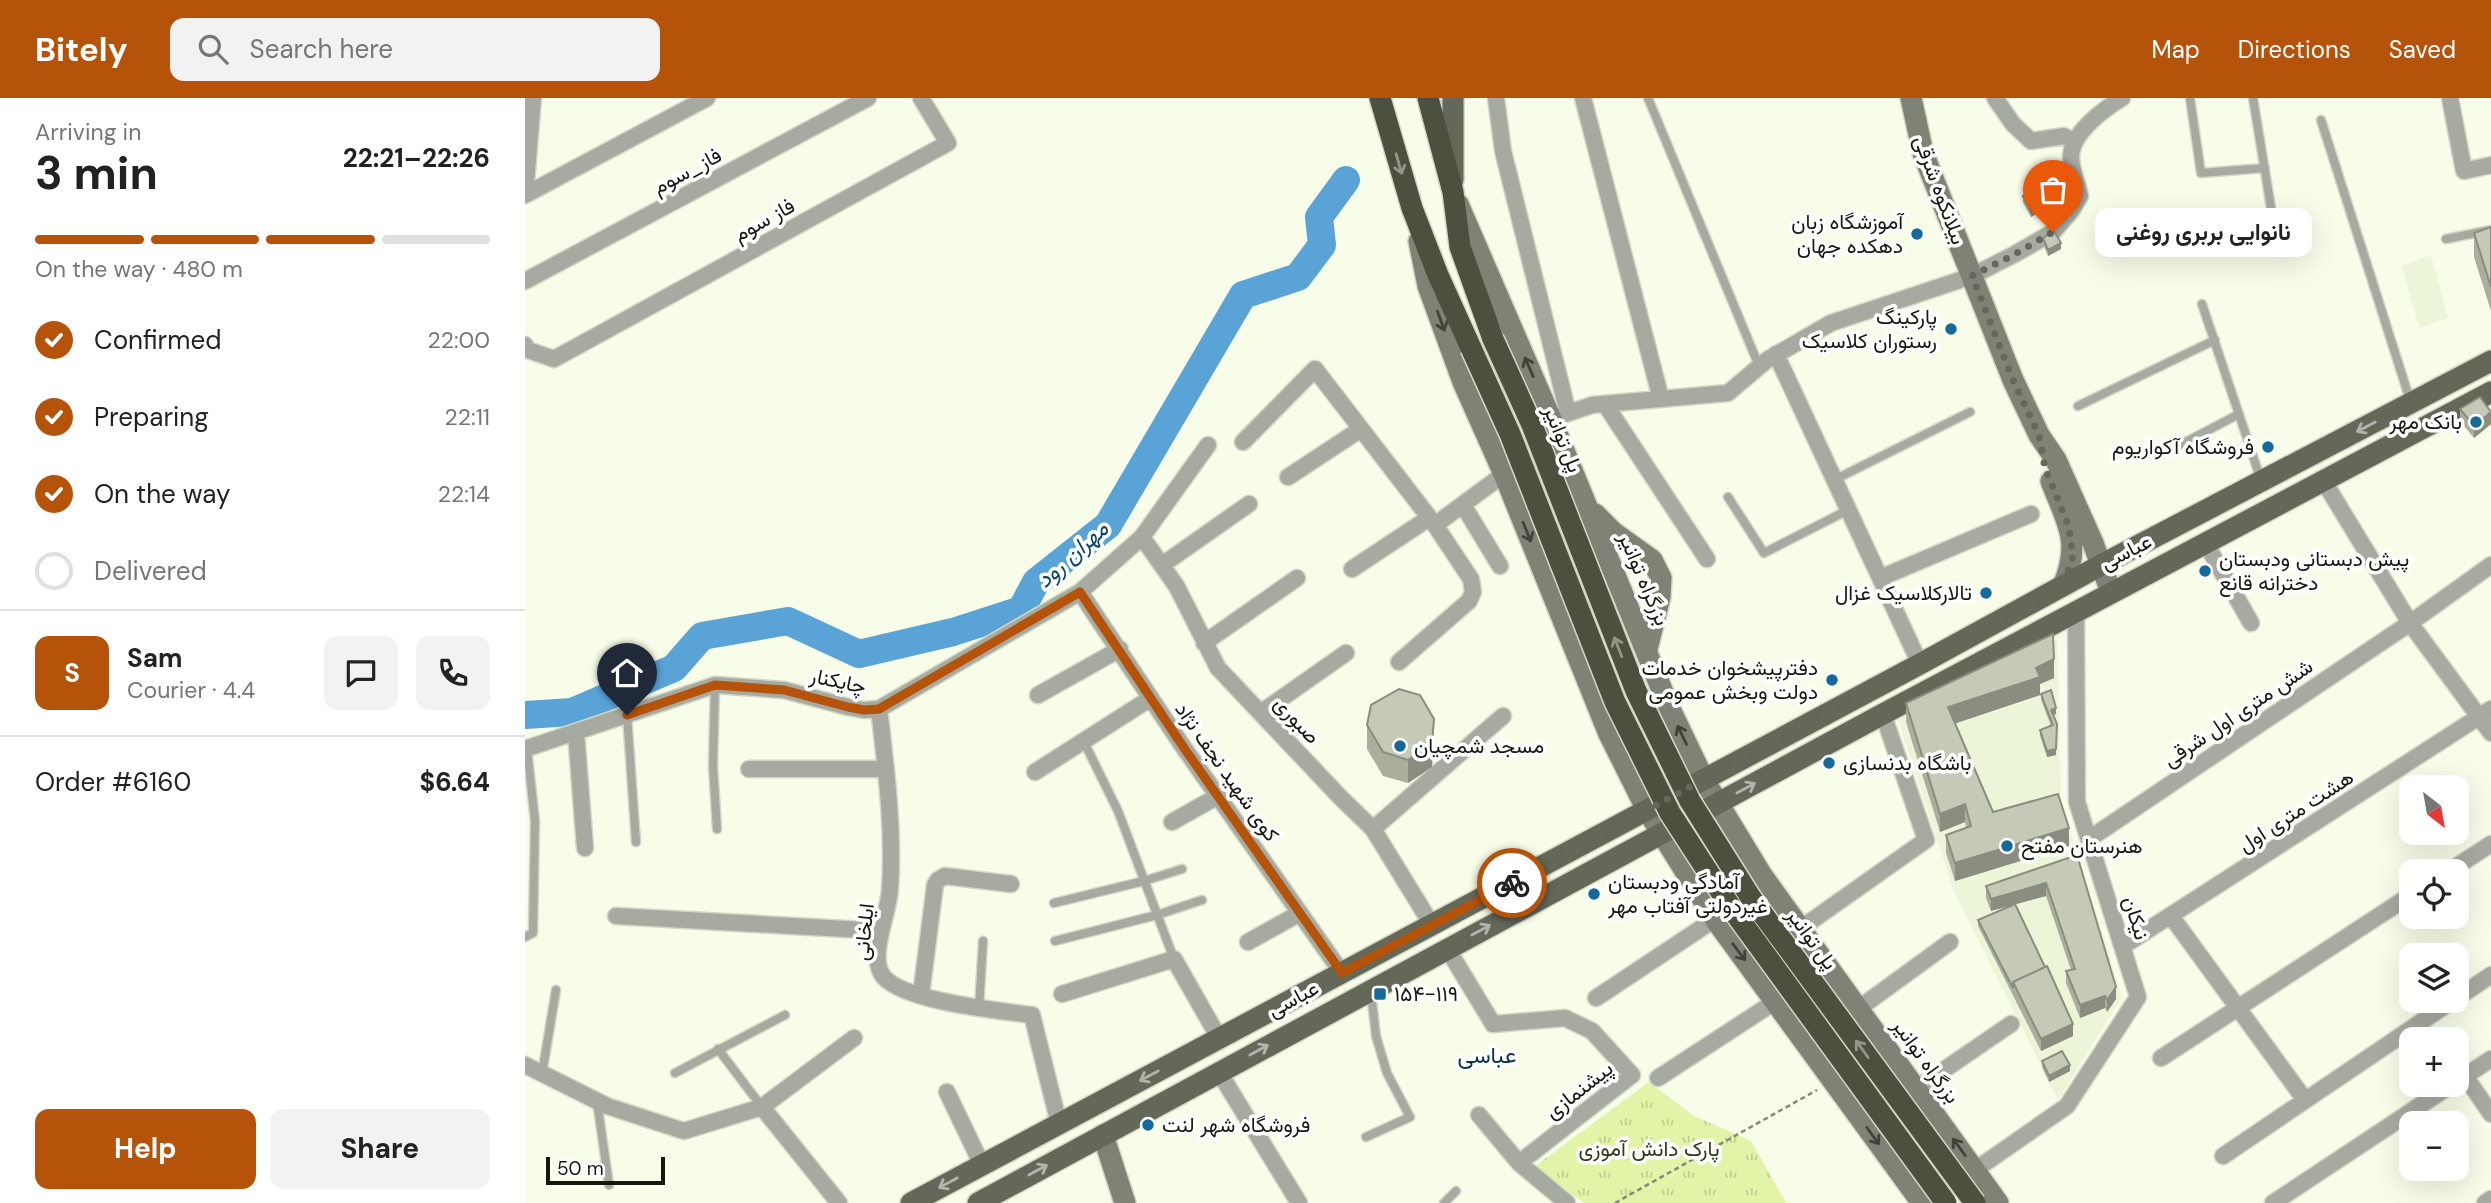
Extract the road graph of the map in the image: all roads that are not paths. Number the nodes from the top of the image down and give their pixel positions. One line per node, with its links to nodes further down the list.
1 (706, 98): 22 (street)
2 (868, 98): 28 (street, فاز_سوم)
3 (921, 98): 32 (street, فاز سوم)
4 (1380, 98): 23 (highway, one-way to 23)
5 (1428, 98): 21 (highway, بزرگراه توانیر)
6 (1453, 98): 21 (main road)
7 (1496, 98): 43 (street)
8 (1583, 98): 37 (street)
9 (1648, 98): 35 (lane)
10 (1911, 98): 27 (street, بیلانکوه شرقی)
11 (1995, 98): 18 (street)
12 (2122, 98): 18 (street)
13 (2190, 98): 20 (lane)
14 (2253, 98): 20 (lane)
15 (2450, 98): 19 (street)
16 (535, 99): 22 (street)
17 (2321, 120): 38 (lane)
18 (2074, 142): 27 (street)
19 (2491, 165)
20 (2265, 169): 24 (lane)
21 (1453, 192): 30 (highway, بزرگراه توانیر); 43 (street, بزرگراه توانیر, one-way to 21)
22 (525, 195)
23 (1412, 208): 49 (street, one-way to 49); 192 (highway, bridge)
24 (2272, 214)
25 (2491, 230): 26 (lane)
26 (2446, 239)
27 (1972, 276): 33 (street); 45 (street, بیلانکوه شرقی)
28 (525, 281)
29 (2202, 304): 31 (lane)
30 (1493, 339): 193 (highway, پل توانیر, one-way to 30, bridge)
31 (2215, 340): 40 (lane); 42 (lane)
32 (525, 345)
33 (1776, 354): 35 (street); 51 (street)
34 (2491, 361): 38 (main road, عباسى)
35 (1759, 366): 37 (street)
36 (2491, 392): 52 (main road, عباسى)
37 (1661, 399): 39 (street)
38 (2411, 403): 53 (main road, عباسى, one-way to 53)
39 (1605, 404): 43 (street); 63 (street)
40 (2078, 407)
41 (1970, 412): 51 (lane)
42 (2239, 414): 48 (lane); 53 (lane)
43 (1560, 416): 57 (street, بزرگراه توانیر)
44 (1361, 429): 46 (street); 50 (street); 60 (street)
45 (2039, 435): 65 (street, بیلانکوه شرقی); 71 (street, بیلانکوه شرقی)
46 (1244, 442)
47 (1208, 445): 61 (street, چایکنار)
48 (2181, 445)
49 (1504, 474): 56 (street); 95 (street, one-way to 95)
50 (1288, 477)
51 (1834, 480): 58 (street)
52 (2323, 480): 62 (main road, عباسى); 76 (street)
53 (2262, 483): 65 (main road, عباسى)
54 (1728, 497): 58 (lane)
55 (1249, 504): 64 (street)
56 (1463, 505): 60 (street); 67 (street)
57 (1588, 508): 79 (street, بزرگراه توانیر); 79 (street)
58 (1848, 510): 70 (street)
59 (2031, 514): 70 (street)
60 (1432, 521): 68 (street); 81 (street)
61 (1142, 537): 64 (street, صبوری); 72 (street, چایکنار)
62 (2205, 542): 73 (main road, عباسى); 75 (street)
63 (1707, 559)
64 (1161, 565): 77 (street, صبوری)
65 (2101, 565): 71 (main road, عباسى); 73 (street, بیلانکوه شرقی)
66 (2491, 565): 76 (street, شش متری اول شرقی)
67 (1500, 566)
68 (1352, 569)
69 (1297, 578): 77 (street)
70 (1880, 578): 82 (street)
71 (2063, 586): 82 (main road, عباسى)
72 (1080, 592): 78 (street, کوی شهید نجف نژاد); 87 (street, چایکنار)
73 (2111, 592): 74 (main road, عباسى)
74 (2075, 611): 90 (main road, عباسى); 109 (street, نیکان)
75 (2251, 623)
76 (2410, 623): 89 (street); 109 (street, شش متری اول شرقی)
77 (1205, 643): 88 (street, صبوری)
78 (1120, 649): 84 (street); 85 (street, کوی شهید نجف نژاد)
79 (1647, 649): 86 (street, بزرگراه توانیر)
80 (1346, 653): 88 (street)
81 (1399, 662)
82 (1920, 664): 101 (main road, عباسى)
83 (715, 685): 87 (street, چایکنار); 91 (street, چایکنار); 106 (lane)
84 (1038, 695)
85 (1151, 698): 96 (street); 102 (street, کوی شهید نجف نژاد)
86 (1669, 707): 95 (street); 101 (street, بزرگراه توانیر, one-way to 86)
87 (879, 709): 99 (street, ایلخانی)
88 (1262, 712): 107 (street, صبوری)
89 (2485, 713): 94 (street); 125 (street, هشت متری اول)
90 (1883, 714): 103 (main road, عباسى, one-way to 90); 127 (street)
91 (627, 715): 93 (street, چایکنار); 110 (lane)
92 (1503, 716): 107 (street)
93 (576, 732): 97 (street, چایکنار); 112 (street)
94 (2491, 733)
95 (1609, 734): 104 (street)
96 (1084, 742): 100 (street); 116 (lane)
97 (526, 748): 129 (lane)
98 (749, 769): 99 (street)
99 (886, 769): 128 (street, ایلخانی)
100 (1035, 772)
101 (1704, 780): 103 (street, بزرگراه توانیر); 104 (main road, عباسى)
102 (1218, 796): 105 (street); 121 (street, کوی شهید نجف نژاد)
103 (1717, 803): 108 (main road, عباسى); 115 (street, بزرگراه توانیر)
104 (1647, 810): 108 (street); 126 (main road, عباسى)
105 (1172, 822)
106 (717, 829)
107 (1373, 829): 126 (street, صبوری)
108 (1660, 834): 122 (street); 135 (main road, عباسى, one-way to 108)
109 (2089, 839): 134 (street, نیکان)
110 (636, 842)
111 (2491, 844): 113 (street)
112 (585, 848)
113 (2468, 859)
114 (1181, 869): 116 (lane)
115 (1761, 874): 122 (street); 127 (street, بزرگراه توانیر)
116 (1144, 881): 119 (lane); 123 (lane)
117 (1011, 884): 143 (street)
118 (1202, 900): 123 (lane)
119 (1054, 903)
120 (2399, 903): 146 (street)
121 (1300, 913): 132 (street); 137 (street, کوی شهید نجف نژاد)
122 (1711, 913): 144 (street); 145 (street, one-way to 145)
123 (1157, 915): 131 (lane); 136 (lane)
124 (616, 916): 128 (street)
125 (2171, 916): 134 (street, هشت متری اول); 146 (street)
126 (1432, 925): 137 (main road, عباسى)
127 (1800, 929): 148 (street, بزرگراه توانیر)
128 (881, 931): 143 (street, ایلخانی)
129 (525, 937)
130 (983, 941): 147 (lane)
131 (1055, 941)
132 (1248, 942)
133 (1951, 942): 148 (street)
134 (2123, 946): 179 (street, نیکان)
135 (1447, 948): 139 (main road, عباسى); 177 (street, پیشنمازی)
136 (1174, 959): 142 (street); 153 (street)
137 (1342, 973): 153 (main road, عباسى)
138 (2491, 975): 141 (street)
139 (1371, 989): 162 (main road, عباسى, one-way to 139); 175 (lane)
140 (557, 990): 161 (lane)
141 (2469, 990)
142 (1062, 994)
143 (921, 995): 147 (street, ایلخانی)
144 (1596, 998)
145 (1776, 1001): 163 (street); 191 (street, one-way to 191)
146 (2238, 1008): 156 (street); 168 (street)
147 (979, 1009): 173 (street, ایلخانی)
148 (1858, 1009): 165 (street, بزرگراه توانیر)
149 (2434, 1013): 168 (street)
150 (785, 1015): 154 (lane)
151 (2011, 1024): 165 (street)
152 (854, 1038): 170 (street)
153 (1219, 1038): 155 (main road, عباسى)
154 (718, 1049): 159 (lane); 170 (lane)
155 (1189, 1054): 162 (main road); 173 (main road, عباسى, one-way to 173)
156 (2161, 1058)
157 (2491, 1059): 160 (street)
158 (525, 1065): 161 (street)
159 (675, 1073)
160 (2469, 1073)
161 (543, 1074): 169 (street)
162 (1212, 1076): 174 (main road, عباسى); 188 (street)
163 (1657, 1078)
164 (2469, 1088): 171 (street)
165 (1916, 1089): 179 (street, بزرگراه توانیر, one-way to 165)
166 (947, 1092): 178 (street)
167 (2434, 1097): 182 (street)
168 (2305, 1100): 176 (street)
169 (597, 1101): 170 (street); 180 (lane)
170 (762, 1107): 184 (street)
171 (2491, 1114)
172 (1479, 1115): 177 (street)
173 (1059, 1124): 178 (main road, عباسى)
174 (1103, 1135): 186 (main road, عباسى, one-way to 174); 187 (street)
175 (1366, 1137)
176 (2223, 1156)
177 (1519, 1163): 190 (street)
178 (982, 1165): 185 (main road, عباسى, one-way to 185)
179 (1976, 1170): 194 (street, بزرگراه توانیر)
180 (609, 1185)
181 (1456, 1191): 189 (lane)
182 (2292, 1198): 195 (street)
183 (2491, 1199): 196 (street)
184 (839, 1203)
185 (911, 1203)
186 (978, 1203)
187 (1125, 1203)
188 (1299, 1203)
189 (1444, 1203)
190 (1567, 1203)
191 (1922, 1203)
192 (1946, 1203)
193 (1975, 1203)
194 (1998, 1203)
195 (2273, 1203)
196 (2485, 1203)

